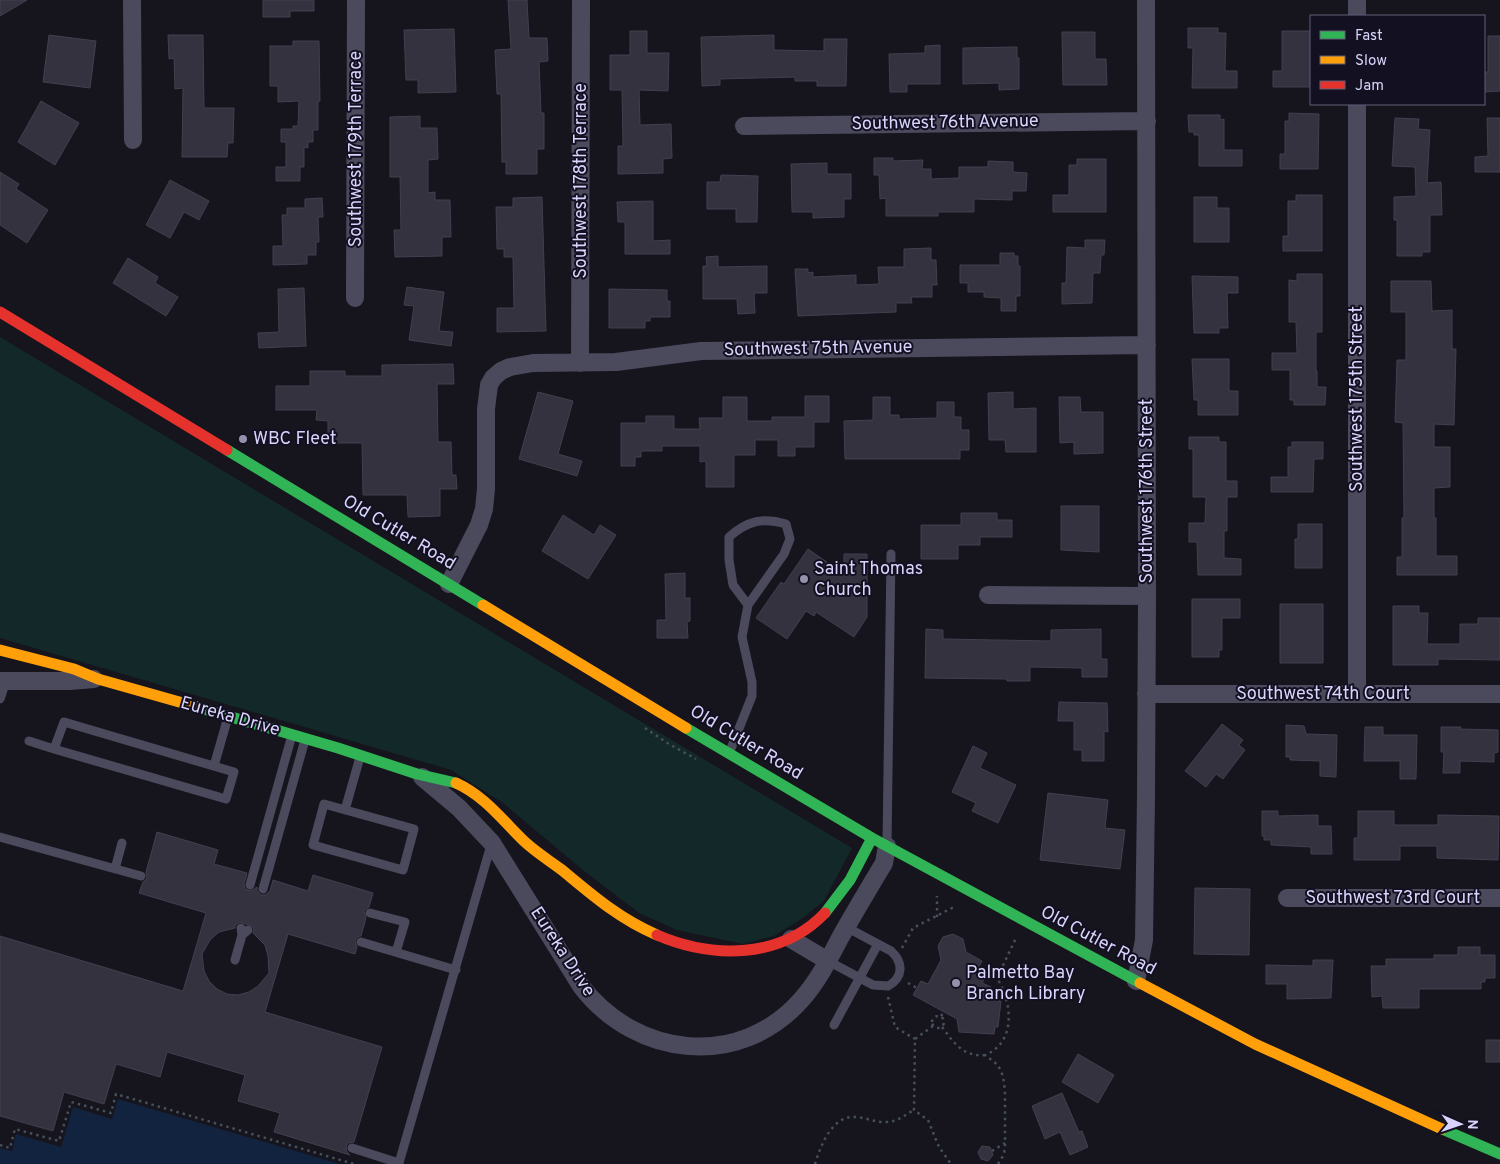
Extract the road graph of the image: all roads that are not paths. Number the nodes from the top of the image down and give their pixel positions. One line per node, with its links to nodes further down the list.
1 (132, 0): 10 (street)
2 (356, 0): 11 (street, Southwest 179th Terrace)
3 (581, 0): 14 (street, Southwest 178th Terrace)
4 (1146, 0): 8 (street, Southwest 176th Street)
5 (1357, 0): 6 (street)
6 (1357, 15)
7 (1357, 105): 24 (street, Southwest 175th Street)
8 (1147, 121): 9 (street, Southwest 76th Avenue); 13 (street, Southwest 176th Street)
9 (744, 126)
10 (134, 140)
11 (355, 298)
12 (0, 312): 16 (main road, Old Cutler Road)
13 (1147, 346): 14 (street, Southwest 75th Avenue); 18 (street, Southwest 176th Street)
14 (580, 363): 16 (street, Southwest 75th Avenue)
15 (891, 554): 39 (lane)
16 (449, 584): 32 (main road, Old Cutler Road)
17 (988, 596): 18 (street)
18 (1147, 596): 23 (street, Southwest 176th Street)
19 (748, 605): 19 (lane); 32 (lane)
20 (6, 652): 21 (main road, Eureka Drive); 22 (street)
21 (98, 679): 22 (street, Eureka Drive); 27 (main road, Eureka Drive)
22 (3, 680): 26 (lane)
23 (1146, 694): 24 (street, Southwest 74th Court); 60 (street, Southwest 176th Street)
24 (1357, 694): 25 (street, Southwest 74th Court)
25 (1500, 694)
26 (0, 699)
27 (228, 716): 28 (main road, Eureka Drive); 34 (lane)
28 (292, 735): 29 (main road, Eureka Drive); 44 (lane)
29 (306, 739): 33 (main road, Eureka Drive); 45 (lane)
30 (29, 741): 31 (lane)
31 (54, 749): 34 (lane); 34 (lane)
32 (728, 754): 39 (main road, Old Cutler Road)
33 (361, 755): 35 (main road, Eureka Drive); 36 (lane)
34 (214, 766)
35 (420, 775): 37 (main road, Eureka Drive); 41 (street, Eureka Drive)
36 (346, 810): 36 (lane)
37 (507, 822): 41 (street); 52 (main road, Eureka Drive)
38 (0, 837): 42 (lane)
39 (880, 842): 49 (main road, Eureka Drive); 50 (street, Eureka Drive); 60 (main road, Old Cutler Road)
40 (122, 843): 42 (lane)
41 (492, 843): 57 (street, Eureka Drive); 58 (lane)
42 (115, 868): 43 (lane)
43 (141, 876)
44 (250, 885)
45 (263, 889)
46 (1287, 898): 47 (street, Southwest 73rd Court)
47 (1500, 898)
48 (370, 913): 55 (lane)
49 (824, 915): 50 (street); 52 (main road, Eureka Drive)
50 (846, 927): 54 (lane); 57 (street, Eureka Drive)
51 (244, 931): 56 (lane)
52 (791, 939): 57 (street)
53 (361, 942): 55 (lane)
54 (878, 944): 59 (lane); 59 (lane)
55 (396, 952): 58 (lane)
56 (235, 960)
57 (828, 961): 59 (lane)
58 (456, 970): 62 (lane)
59 (859, 978): 61 (lane)
60 (1136, 981): 63 (main road, Old Cutler Road)
61 (834, 1025)
62 (352, 1148)
63 (1500, 1154)

